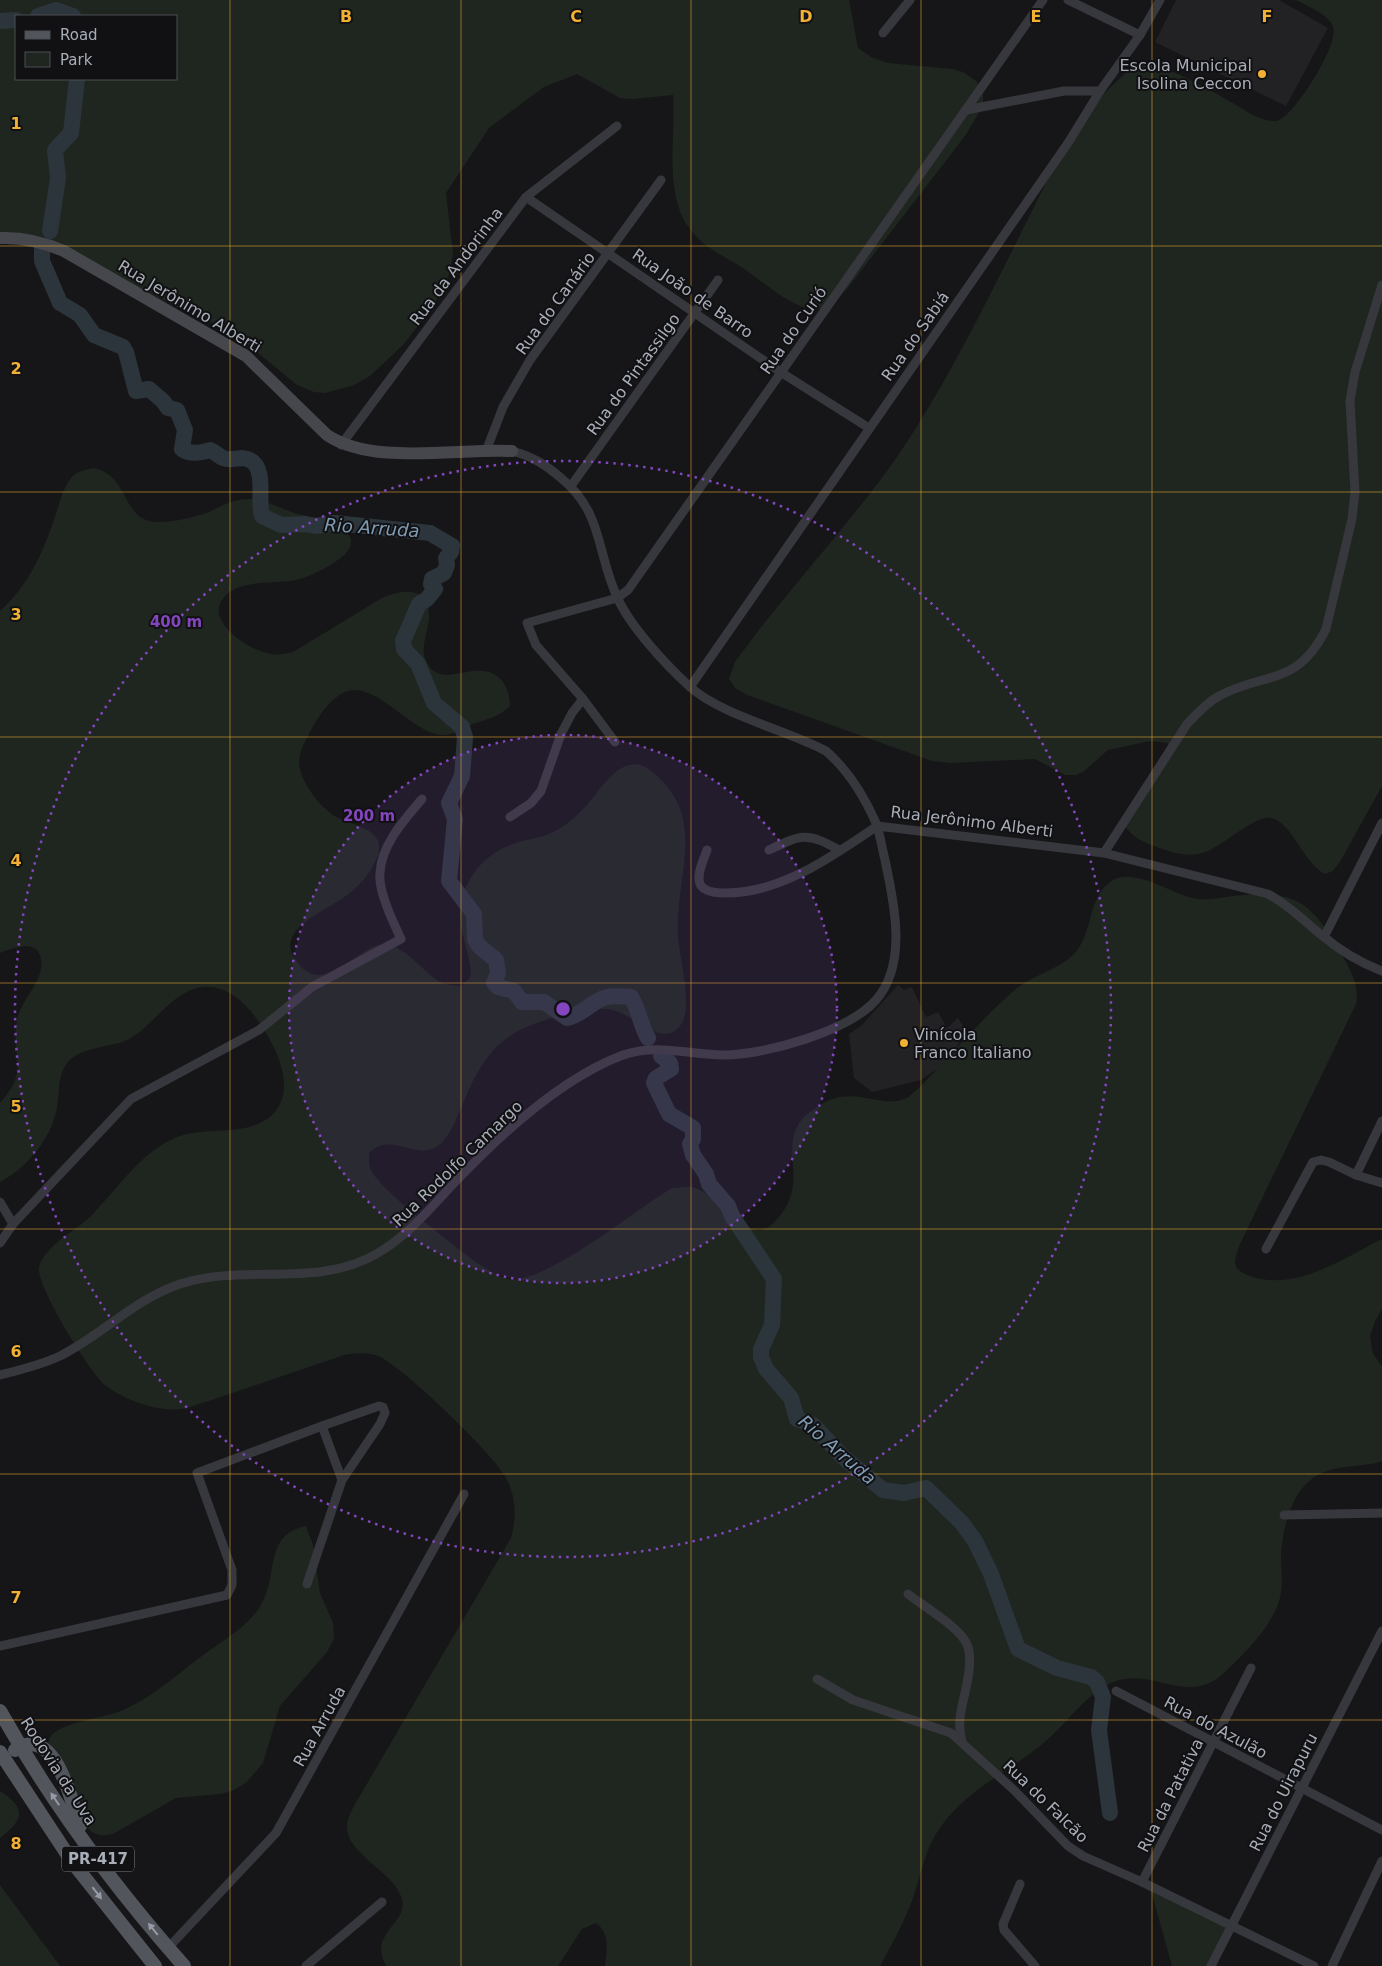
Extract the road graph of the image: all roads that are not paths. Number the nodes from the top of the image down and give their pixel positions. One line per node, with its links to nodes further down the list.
1 (910, 0): 5 (street)
2 (1043, 0): 8 (street, Rua do Curió)
3 (1068, 0): 6 (street)
4 (1160, 0): 6 (street, Rua do Sabiá)
5 (883, 33)
6 (1140, 35): 7 (street, Rua do Sabiá)
7 (1100, 91): 8 (street); 18 (street, Rua do Sabiá)
8 (966, 110): 17 (street, Rua do Curió)
9 (617, 126): 11 (street, Rua da Andorinha)
10 (661, 180): 13 (street, Rua do Canário)
11 (526, 197): 13 (street, Rua João de Barro); 19 (street, Rua da Andorinha)
12 (0, 238): 19 (street, Rua Jerônimo Alberti)
13 (609, 254): 16 (street, Rua João de Barro); 20 (street, Rua do Canário)
14 (718, 280): 16 (street, Rua do Pintassilgo)
15 (1382, 285): 34 (street)
16 (695, 313): 17 (street, Rua João de Barro); 22 (street, Rua do Pintassilgo)
17 (782, 373): 18 (street, Rua João de Barro); 23 (street, Rua do Curió)
18 (869, 428): 24 (street, Rua do Sabiá)
19 (341, 445): 20 (street, Rua Jerônimo Alberti)
20 (486, 451): 21 (street, Rua Jerônimo Alberti)
21 (512, 451): 22 (street, Rua Jerônimo Alberti)
22 (571, 486): 23 (street, Rua Jerônimo Alberti)
23 (618, 598): 24 (street, Rua Jerônimo Alberti); 25 (street)
24 (690, 687): 30 (street, Rua Jerônimo Alberti)
25 (583, 699): 26 (street); 28 (street)
26 (615, 742)
27 (422, 799): 41 (street)
28 (510, 817)
29 (1382, 822): 35 (street)
30 (877, 826): 33 (street); 34 (street, Rua Jerônimo Alberti); 44 (street, Rua Rodolfo Camargo)
31 (707, 850): 33 (street)
32 (769, 850): 33 (street)
33 (839, 850)
34 (1104, 853): 35 (street, Rua Jerônimo Alberti)
35 (1324, 937): 36 (street, Rua Jerônimo Alberti)
36 (1382, 971)
37 (1382, 1121): 38 (street)
38 (1356, 1175): 39 (street); 43 (street)
39 (1382, 1183)
40 (0, 1202): 41 (street)
41 (13, 1224): 42 (street)
42 (0, 1243)
43 (1266, 1249)
44 (0, 1375)
45 (322, 1426): 46 (street); 46 (street); 53 (street)
46 (342, 1480): 50 (street)
47 (464, 1494): 70 (street, Rua Arruda)
48 (1382, 1513): 49 (street)
49 (1284, 1515)
50 (307, 1584)
51 (908, 1594): 58 (street)
52 (1382, 1631): 62 (street, Rua do Uirapuru)
53 (0, 1646)
54 (1251, 1668): 59 (street, Rua da Patativa)
55 (817, 1679): 58 (street, Rua do Falcão)
56 (1116, 1691): 59 (street, Rua do Azulão)
57 (0, 1711): 60 (main road, Rodovia da Uva / PR-417)
58 (962, 1741): 66 (street, Rua do Falcão)
59 (1213, 1742): 62 (street, Rua do Azulão); 66 (street, Rua da Patativa)
60 (20, 1747): 61 (main road); 64 (main road, Rodovia da Uva / PR-417, one-way to 60); 64 (main road)
61 (2, 1754): 71 (main road, PR-417, one-way to 71)
62 (1302, 1790): 63 (street, Rua do Azulão); 69 (street, Rua do Uirapuru)
63 (1382, 1830)
64 (87, 1846): 70 (main road, Rodovia da Uva / PR-417, one-way to 64)
65 (1382, 1861): 77 (street)
66 (1142, 1882): 69 (street, Rua do Falcão)
67 (1020, 1884): 74 (street)
68 (382, 1902): 73 (street)
69 (1232, 1926): 75 (street, Rua do Uirapuru); 76 (street, Rua do Falcão)
70 (168, 1948): 72 (main road, Rodovia da Uva / PR-417)
71 (156, 1966)
72 (184, 1966)
73 (306, 1966)
74 (1036, 1966)
75 (1211, 1966)
76 (1314, 1966)
77 (1332, 1966)

